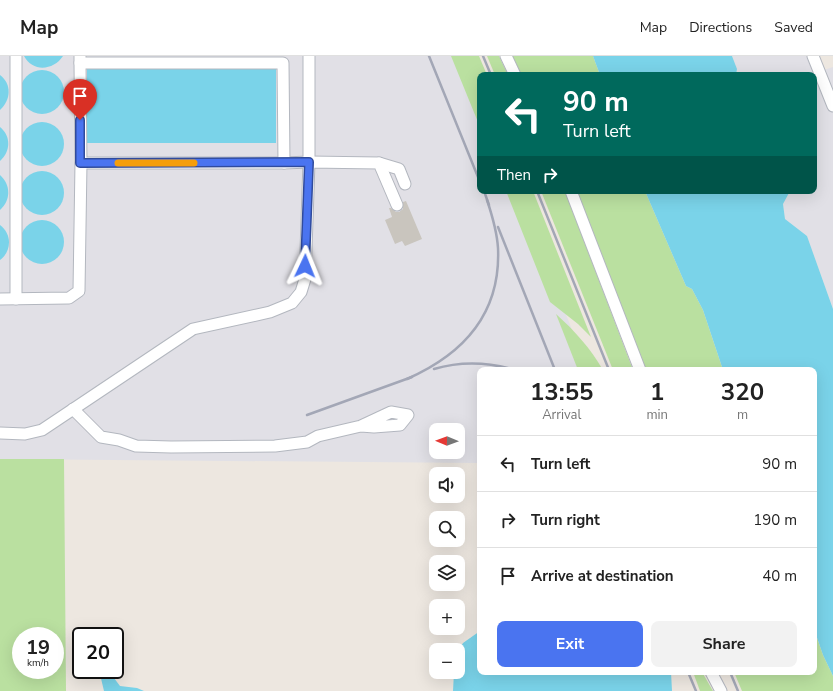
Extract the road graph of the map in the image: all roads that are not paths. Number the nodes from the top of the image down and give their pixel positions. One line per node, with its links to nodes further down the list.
1 (16, 56): 17 (lane)
2 (309, 56): 10 (lane)
3 (506, 56): 7 (lane)
4 (814, 56): 8 (lane)
5 (283, 59): 6 (lane); 9 (lane)
6 (80, 60): 11 (lane)
7 (514, 72)
8 (833, 106)
9 (284, 162): 10 (lane); 11 (lane)
10 (309, 162): 12 (lane); 19 (lane)
11 (80, 163): 17 (lane)
12 (379, 163): 13 (lane); 15 (lane)
13 (405, 184)
14 (572, 194): 18 (lane)
15 (397, 205)
16 (0, 299): 17 (lane)
17 (16, 299)
18 (639, 367)
19 (73, 409): 20 (lane); 21 (lane)
20 (361, 426)
21 (0, 433)
22 (713, 675): 23 (lane)
23 (721, 691)

